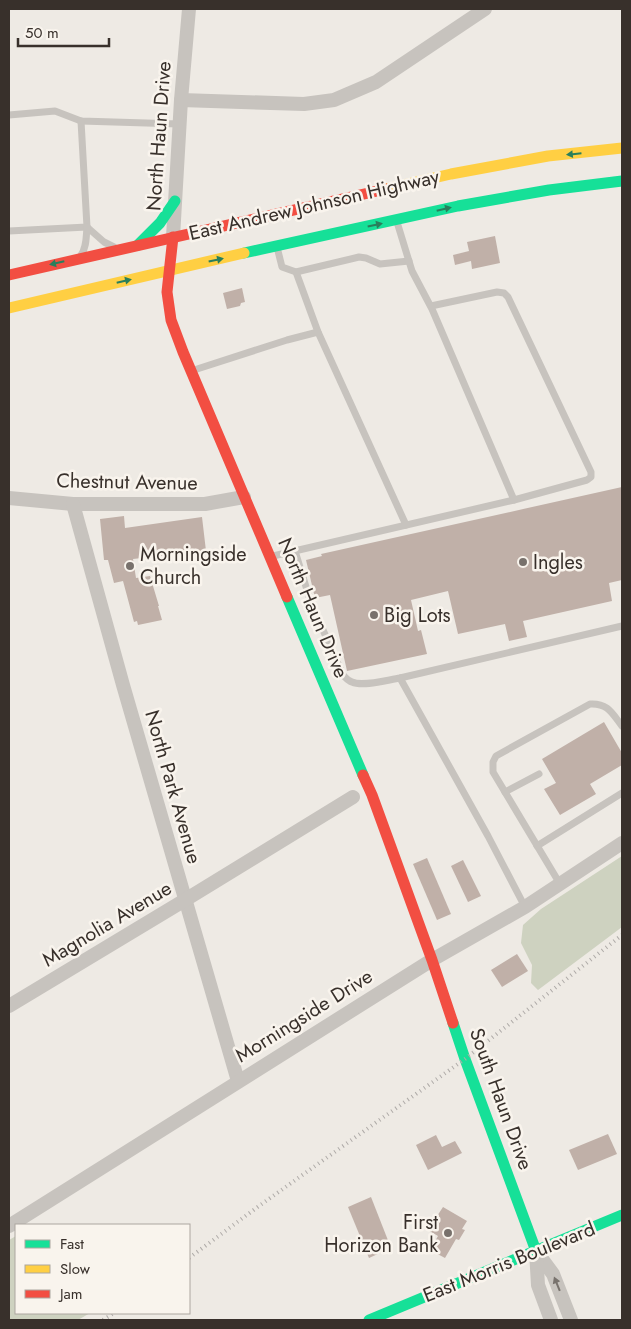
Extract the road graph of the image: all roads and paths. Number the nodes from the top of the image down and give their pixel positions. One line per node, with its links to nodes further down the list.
1 (189, 9): 3 (street, North Haun Drive)
2 (485, 9): 3 (street)
3 (180, 100): 6 (street, North Haun Drive)
4 (9, 114): 5 (lane)
5 (81, 121): 6 (lane); 11 (lane)
6 (179, 124): 9 (street, North Haun Drive)
7 (622, 148): 13 (main road, East Andrew Johnson Highway, one-way to 13)
8 (622, 180): 10 (main road, East Andrew Johnson Highway, one-way to 8)
9 (175, 201): 13 (street, North Haun Drive); 14 (main road)
10 (396, 220): 15 (main road, East Andrew Johnson Highway, one-way to 10); 18 (lane)
11 (86, 226): 12 (lane); 16 (lane); 17 (lane)
12 (9, 231)
13 (173, 237): 14 (main road, East Andrew Johnson Highway); 19 (main road, North Haun Drive)
14 (138, 245): 16 (main road, East Andrew Johnson Highway)
15 (277, 246): 19 (main road, East Andrew Johnson Highway, one-way to 15); 20 (lane)
16 (119, 249): 17 (main road, East Andrew Johnson Highway)
17 (78, 259): 21 (main road, East Andrew Johnson Highway, one-way to 21)
18 (409, 260): 20 (lane); 22 (lane)
19 (168, 270): 23 (main road, East Andrew Johnson Highway, one-way to 19); 25 (main road, North Haun Drive)
20 (296, 272): 24 (lane)
21 (9, 275)
22 (430, 306): 28 (lane); 28 (lane)
23 (9, 308)
24 (318, 332): 25 (lane); 30 (lane)
25 (191, 371): 26 (main road, North Haun Drive)
26 (244, 497): 29 (street, Chestnut Avenue); 32 (main road, North Haun Drive)
27 (9, 498): 29 (street, Chestnut Avenue)
28 (514, 500): 30 (lane)
29 (73, 504): 43 (street, North Park Avenue)
30 (406, 525): 31 (lane)
31 (295, 551): 32 (lane); 34 (lane)
32 (270, 557): 45 (main road, North Haun Drive)
33 (622, 626): 34 (lane)
34 (400, 678): 44 (lane)
35 (622, 726): 37 (lane)
36 (539, 774): 37 (lane)
37 (505, 792): 41 (lane)
38 (622, 793): 41 (lane)
39 (352, 797): 43 (street, Magnolia Avenue)
40 (622, 843): 42 (street, Morningside Drive)
41 (537, 846): 42 (lane)
42 (560, 884): 44 (street, Morningside Drive)
43 (185, 900): 46 (street, Magnolia Avenue); 47 (street, North Park Avenue)
44 (525, 907): 45 (street, Morningside Drive)
45 (432, 960): 47 (street, Morningside Drive); 50 (main road, South Haun Drive)
46 (9, 1006)
47 (238, 1081): 49 (street, Morningside Drive)
48 (622, 1215): 50 (main road, East Morris Boulevard)
49 (9, 1223)
50 (536, 1251): 51 (main road, East Morris Boulevard); 52 (street, South Haun Drive); 53 (street, South Haun Drive, one-way to 50)
51 (369, 1320)
52 (551, 1320)
53 (571, 1320)

